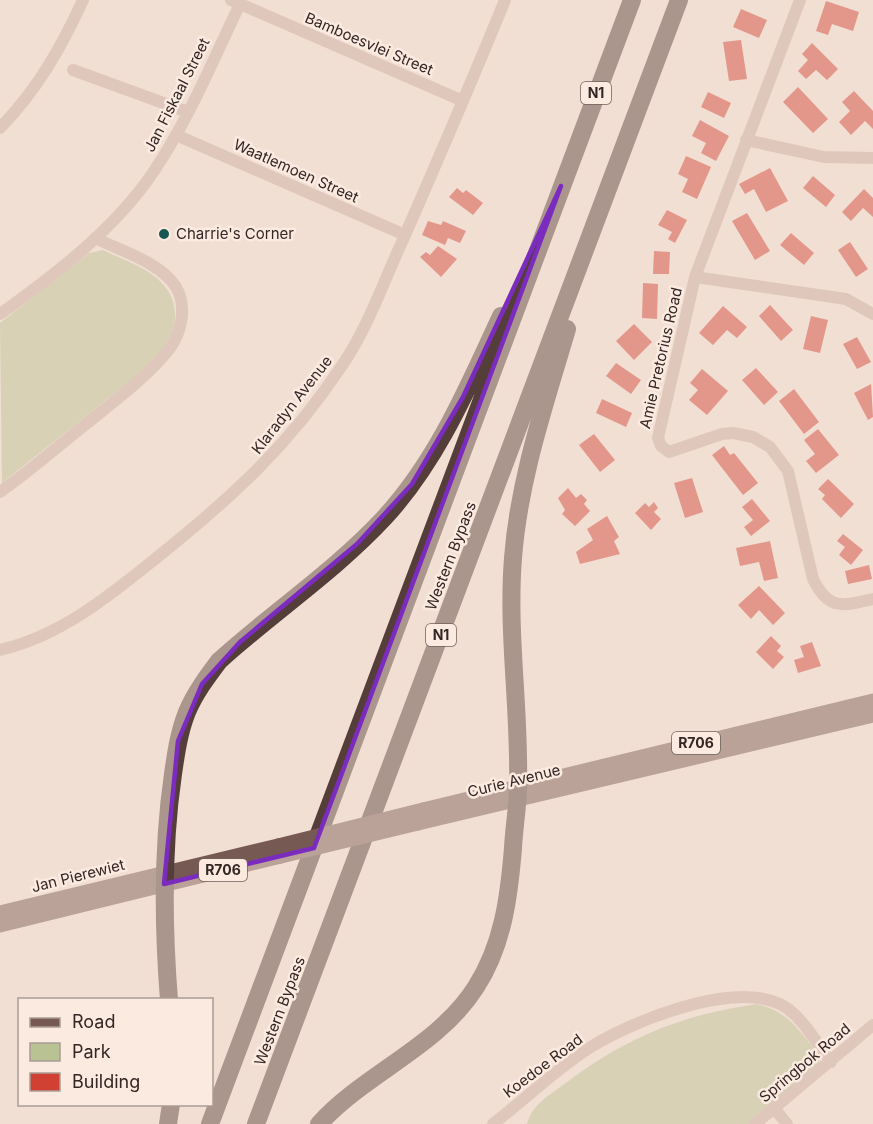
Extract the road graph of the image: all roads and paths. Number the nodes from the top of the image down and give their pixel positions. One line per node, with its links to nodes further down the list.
1 (83, 0): 10 (street)
2 (506, 0): 8 (street, Klaradyn Avenue)
3 (632, 0): 14 (highway, Western Bypass / N1)
4 (679, 0): 17 (highway, Western Bypass / N1)
5 (800, 0): 12 (street, Amie Pretorius Road)
6 (235, 2): 8 (street, Bamboesvlei Street); 9 (street, Jan Fiskaal Street)
7 (73, 70): 9 (street)
8 (463, 101): 15 (street, Klaradyn Avenue)
9 (188, 112): 11 (street, Jan Fiskaal Street)
10 (0, 128)
11 (176, 135): 15 (street, Waatlemoen Street); 16 (street, Jan Fiskaal Street)
12 (747, 140): 13 (street); 18 (street, Amie Pretorius Road)
13 (873, 158)
14 (561, 186): 27 (highway); 37 (highway, Western Bypass / N1)
15 (405, 235): 23 (street, Klaradyn Avenue)
16 (96, 238): 19 (street, Jan Fiskaal Street); 21 (street)
17 (587, 245): 26 (highway); 38 (highway, Western Bypass / N1)
18 (695, 277): 20 (street); 22 (street, Amie Pretorius Road)
19 (0, 314)
20 (873, 314)
21 (0, 492)
22 (873, 598)
23 (0, 650)
24 (873, 701): 26 (main road, Curie Avenue / R706)
25 (873, 714): 26 (main road, Curie Avenue / R706)
26 (518, 793): 27 (main road, Curie Avenue / R706, bridge); 39 (highway)
27 (165, 879): 28 (main road, Jan Pierewiet / R706); 29 (main road, Jan Pierewiet / R706); 30 (highway)
28 (0, 913)
29 (0, 925)
30 (169, 998)
31 (873, 1025): 32 (street, Springbok Road)
32 (831, 1062): 34 (street, Springbok Road); 35 (street, Koedoe Road)
33 (171, 1106): 36 (highway)
34 (774, 1108): 42 (street, Springbok Road); 43 (street)
35 (507, 1113): 40 (street, Koedoe Road); 41 (street)
36 (168, 1124)
37 (210, 1124)
38 (256, 1124)
39 (319, 1124)
40 (493, 1124)
41 (515, 1124)
42 (755, 1124)
43 (787, 1124)

